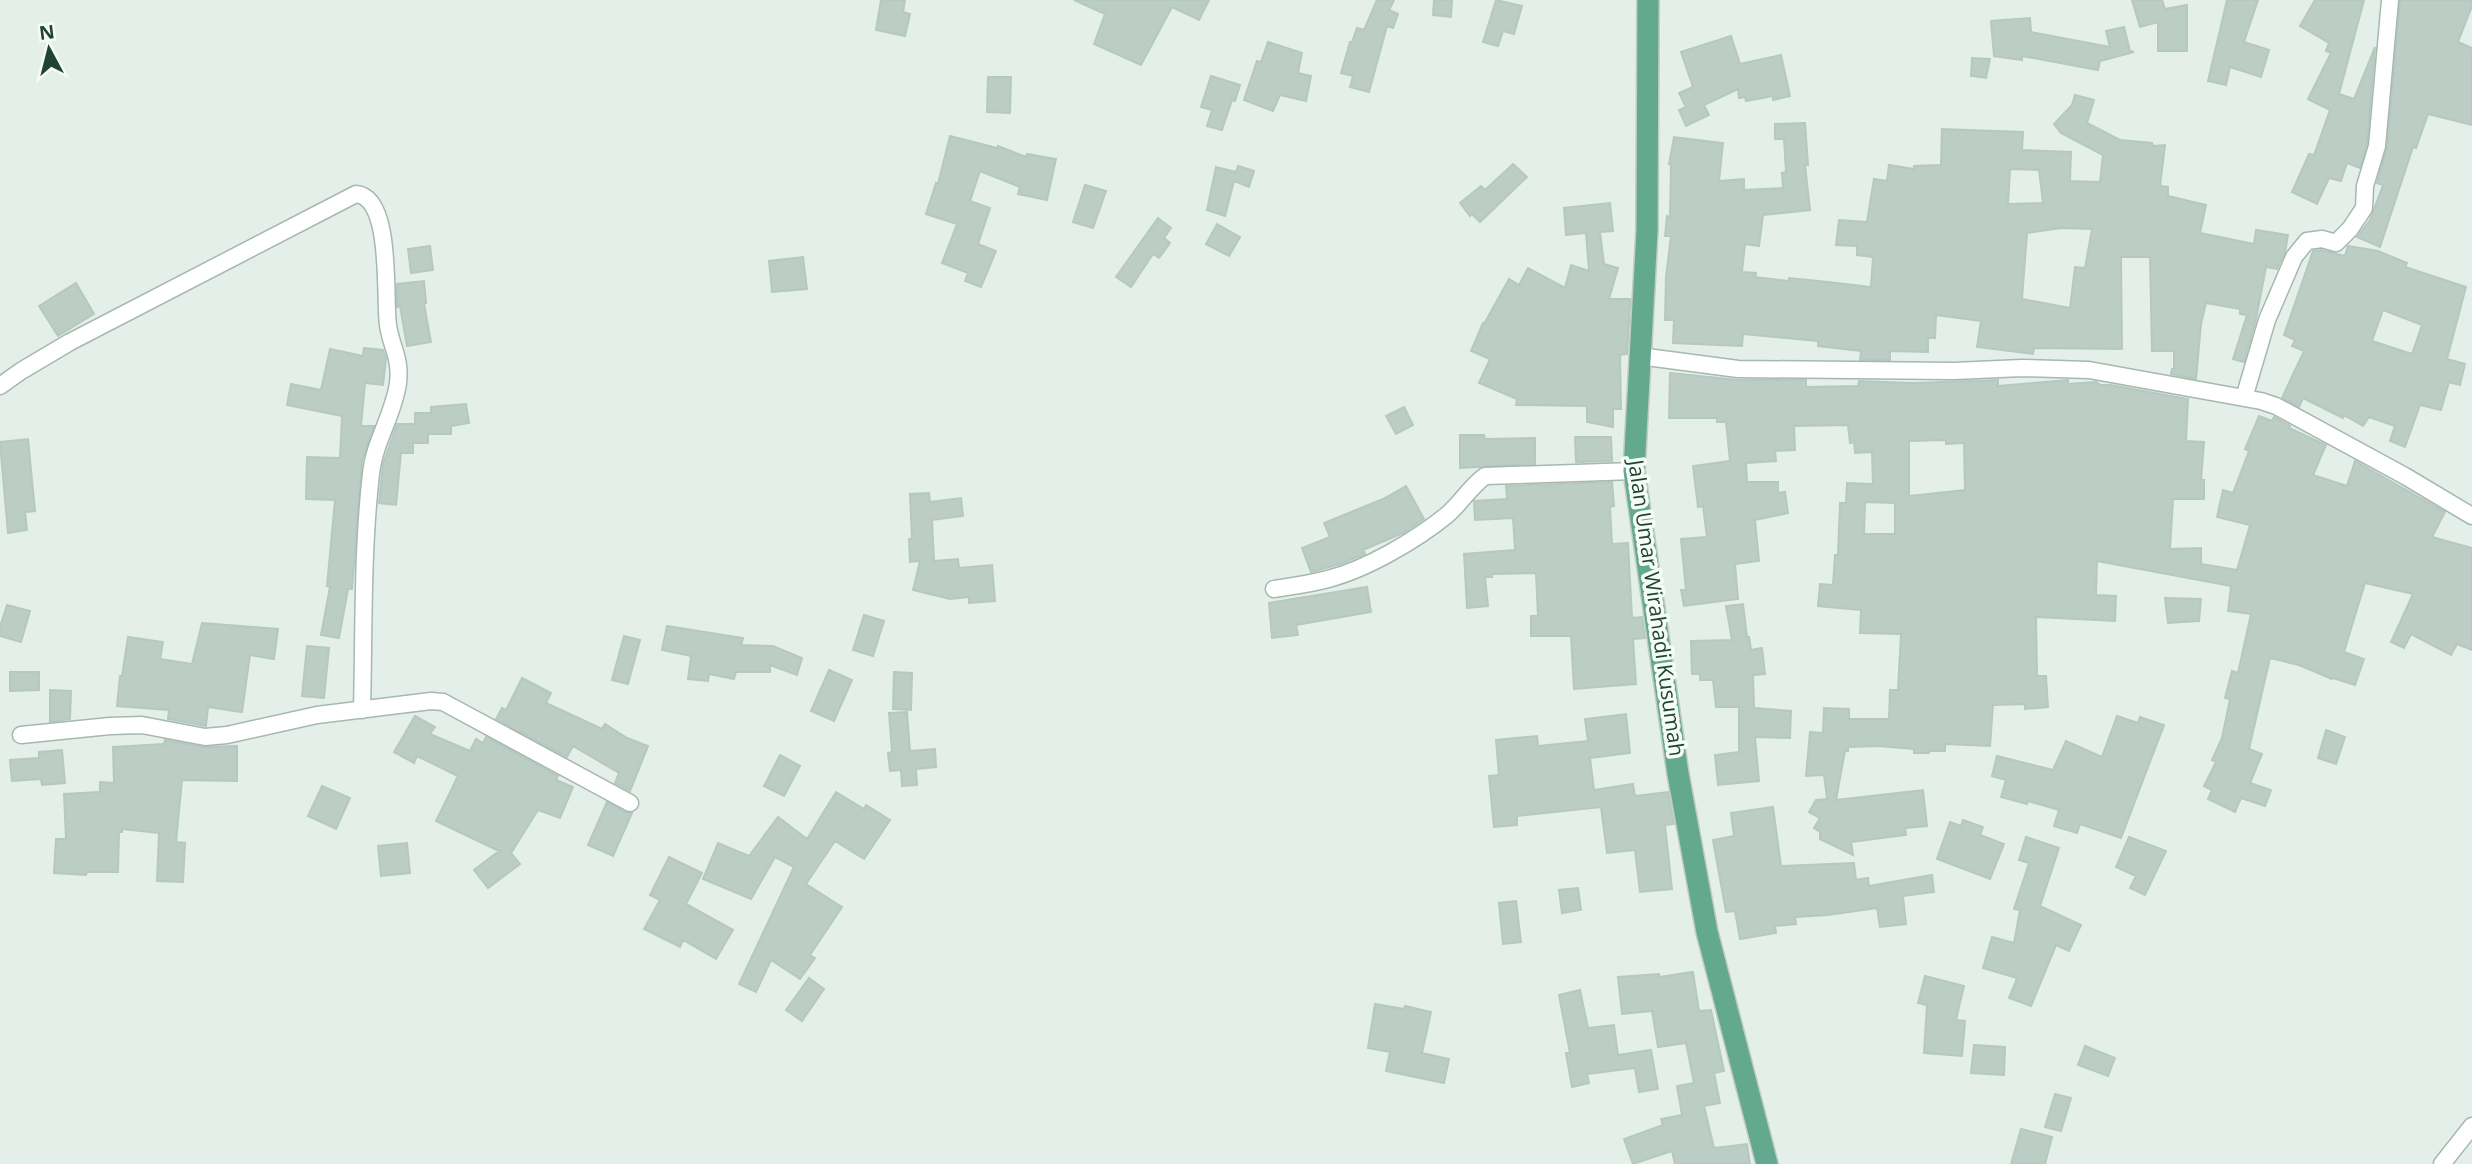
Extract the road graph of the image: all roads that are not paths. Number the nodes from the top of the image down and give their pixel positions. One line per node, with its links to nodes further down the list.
1 (1648, 0): 3 (main road, Jalan Umar Wirahadi Kusumah)
2 (2390, 0): 5 (street)
3 (1639, 356): 5 (street); 6 (main road, Jalan Umar Wirahadi Kusumah)
4 (0, 386): 9 (street)
5 (2244, 398): 7 (street)
6 (1634, 471): 8 (street); 13 (main road, Jalan Umar Wirahadi Kusumah)
7 (2472, 516)
8 (1274, 589)
9 (362, 710): 10 (street); 11 (street)
10 (21, 735)
11 (630, 803)
12 (2472, 1126): 14 (street)
13 (1768, 1164)
14 (2442, 1164)

